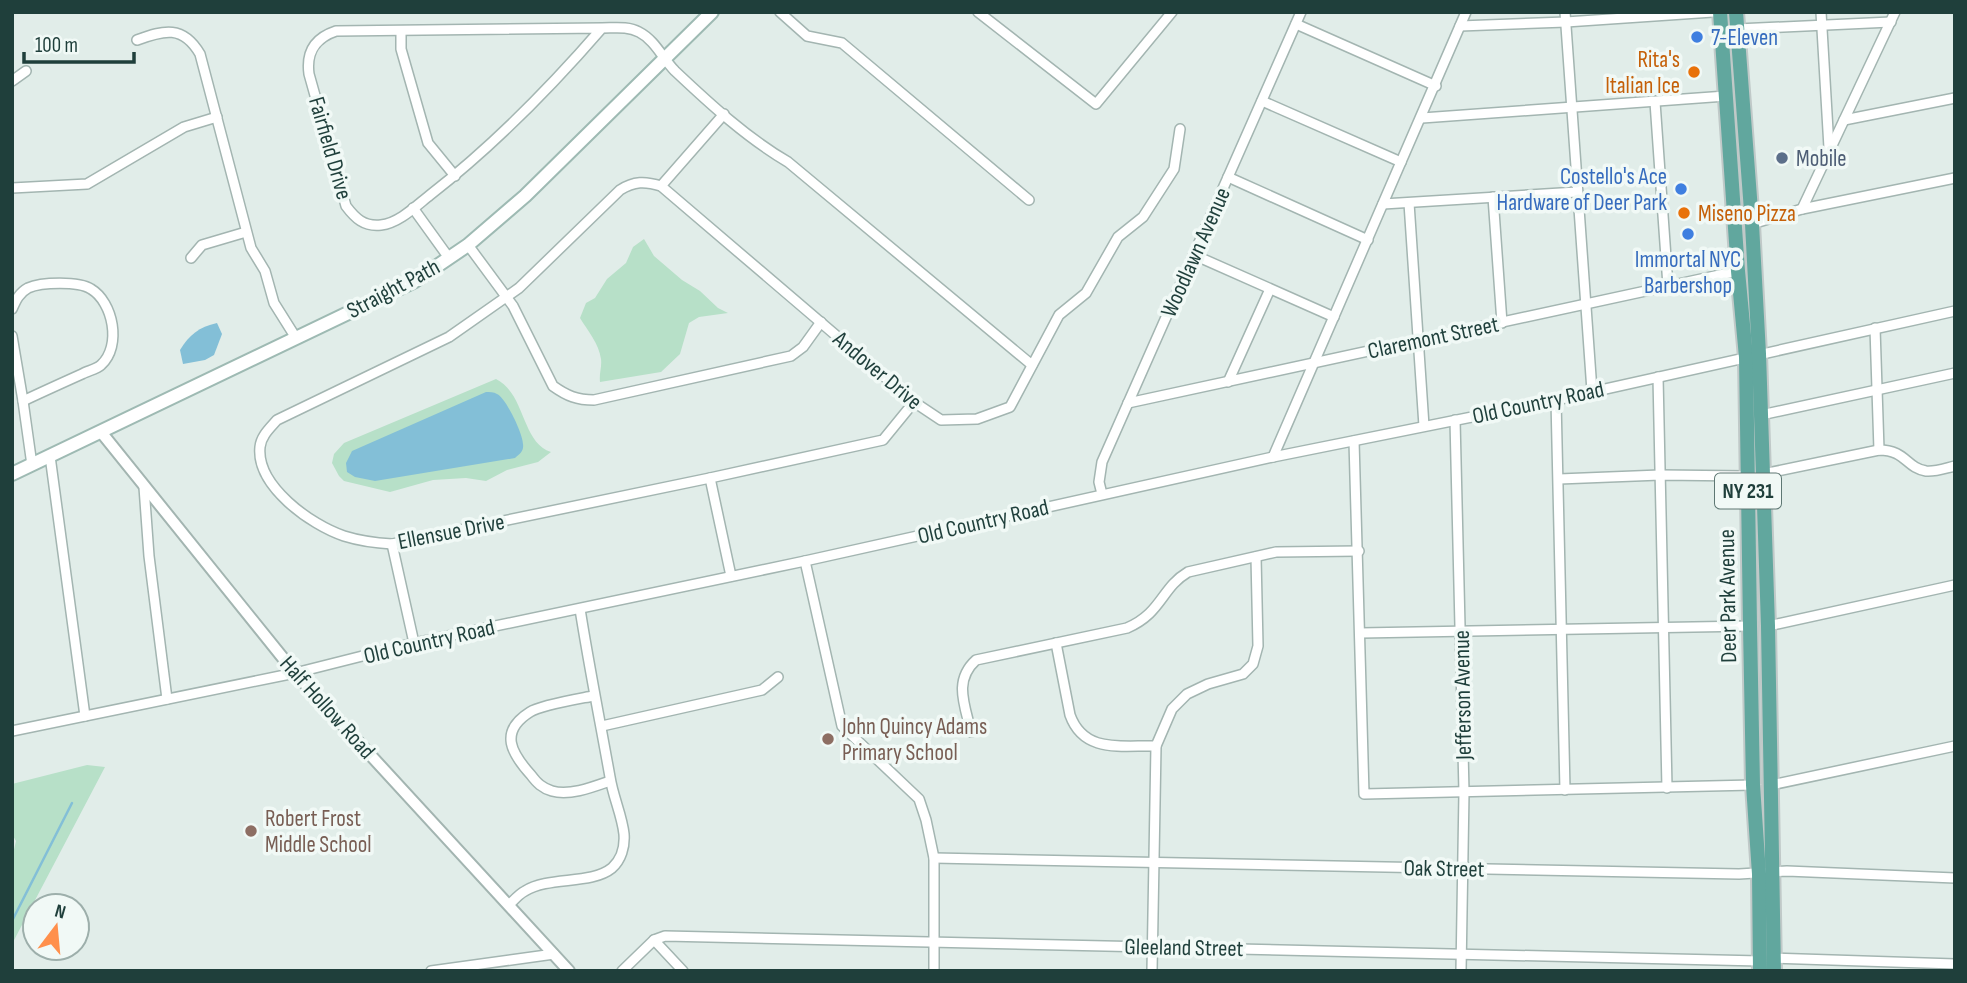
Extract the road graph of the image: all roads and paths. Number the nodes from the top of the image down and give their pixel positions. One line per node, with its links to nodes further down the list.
1 (712, 12): 21 (main road, Straight Path)
2 (780, 12): 44 (street)
3 (978, 12): 4 (street)
4 (1172, 12)
5 (1301, 12): 14 (street, Woodlawn Avenue)
6 (1466, 12): 16 (street)
7 (1713, 12): 12 (street)
8 (1720, 12): 25 (main road, Deer Park Avenue / NY 231)
9 (1736, 12): 18 (main road, Deer Park Avenue / NY 231)
10 (1821, 12): 15 (street)
11 (1895, 12): 13 (street)
12 (1566, 17): 16 (street); 29 (street)
13 (1891, 22): 15 (street); 33 (street)
14 (1296, 24): 24 (street); 27 (street, Woodlawn Avenue)
15 (1822, 24): 18 (street); 35 (street)
16 (1460, 26): 24 (street)
17 (602, 28): 19 (street, Fairfield Drive); 21 (street, Fairfield Drive); 37 (street, Fairfield Drive)
18 (1737, 29): 49 (main road, Deer Park Avenue / NY 231)
19 (401, 31): 37 (street); 47 (street, Fairfield Drive)
20 (136, 40): 31 (street)
21 (664, 59): 30 (street, Fairfield Drive); 52 (main road, Straight Path)
22 (26, 71): 23 (street)
23 (12, 81)
24 (1436, 86): 32 (street)
25 (1726, 96): 28 (street); 56 (main road, Deer Park Avenue / NY 231)
26 (1955, 98): 33 (street)
27 (1262, 101): 36 (street); 38 (street, Woodlawn Avenue)
28 (1654, 102): 29 (street); 57 (street)
29 (1571, 107): 32 (street); 42 (street)
30 (724, 114): 40 (street); 72 (street, Fairfield Drive)
31 (217, 117): 41 (street); 50 (street)
32 (1422, 118): 36 (street)
33 (1844, 120): 35 (street)
34 (1180, 130): 72 (street, Andover Drive)
35 (1829, 149): 48 (street)
36 (1401, 162): 46 (street)
37 (455, 176): 47 (street, Fairfield Drive)
38 (1228, 177): 51 (street); 53 (street, Woodlawn Avenue)
39 (1955, 178): 48 (street)
40 (661, 186): 59 (street); 64 (street, Andover Drive)
41 (12, 188)
42 (1577, 192): 43 (street); 60 (street)
43 (1493, 197): 45 (street); 65 (street)
44 (1029, 200)
45 (1409, 203): 46 (street); 69 (street)
46 (1383, 204): 51 (street)
47 (413, 208): 55 (street)
48 (1802, 209): 49 (street)
49 (1752, 224): 70 (main road, Deer Park Avenue / NY 231)
50 (246, 232): 54 (street); 68 (street)
51 (1368, 240): 63 (street)
52 (468, 245): 55 (main road, Straight Path); 59 (street)
53 (1194, 255): 58 (street); 81 (street, Woodlawn Avenue)
54 (191, 258)
55 (449, 258): 68 (main road, Straight Path)
56 (1738, 271): 57 (street, Claremont Street); 70 (main road, Deer Park Avenue / NY 231)
57 (1668, 286): 60 (street, Claremont Street)
58 (1270, 289): 63 (street); 75 (street)
59 (506, 298): 64 (street); 100 (street, Ellensue Drive)
60 (1585, 305): 65 (street, Claremont Street); 76 (street)
61 (12, 309): 79 (street)
62 (1955, 312): 66 (street, Old Country Road)
63 (1334, 317): 71 (street)
64 (821, 322): 80 (street, Andover Drive)
65 (1502, 323): 69 (street, Claremont Street)
66 (1875, 328): 70 (street, Old Country Road); 77 (street)
67 (12, 335): 79 (street)
68 (296, 338): 85 (main road, Straight Path)
69 (1419, 340): 71 (street, Claremont Street); 84 (street)
70 (1752, 356): 74 (street, Old Country Road); 82 (main road, Deer Park Avenue / NY 231); 95 (main road, Deer Park Avenue / NY 231)
71 (1314, 363): 75 (street, Claremont Street); 89 (street)
72 (1032, 365): 80 (street, Andover Drive)
73 (1955, 373): 77 (street)
74 (1658, 377): 76 (street, Old Country Road); 94 (street)
75 (1228, 382): 81 (street, Claremont Street)
76 (1592, 391): 78 (street, Old Country Road)
77 (1875, 391): 82 (street); 87 (street)
78 (1556, 400): 83 (street, Old Country Road); 97 (street)
79 (23, 401): 90 (street)
80 (914, 402): 96 (street, Ellensue Drive)
81 (1128, 403): 99 (street, Woodlawn Avenue)
82 (1761, 415): 93 (main road, Deer Park Avenue / NY 231)
83 (1455, 420): 84 (street, Old Country Road); 111 (street, Jefferson Avenue)
84 (1424, 425): 86 (street, Old Country Road)
85 (101, 432): 88 (main road, Straight Path); 98 (street, Half Hollow Road)
86 (1354, 441): 89 (street, Old Country Road); 101 (street)
87 (1879, 450): 91 (street); 93 (street)
88 (50, 456): 90 (main road, Straight Path); 119 (street)
89 (1273, 457): 99 (street, Old Country Road)
90 (32, 465): 92 (main road, Straight Path)
91 (1955, 466)
92 (12, 474)
93 (1763, 474): 109 (main road, Deer Park Avenue / NY 231)
94 (1660, 475): 95 (street); 97 (street); 107 (street)
95 (1748, 476): 108 (main road, Deer Park Avenue / NY 231)
96 (710, 478): 100 (street, Ellensue Drive); 104 (street)
97 (1559, 478): 110 (street)
98 (144, 487): 115 (street, Half Hollow Road); 118 (street)
99 (1102, 494): 103 (street, Old Country Road)
100 (392, 544): 113 (street)
101 (1359, 551): 102 (street); 112 (street)
102 (1256, 556): 114 (street); 123 (street)
103 (805, 561): 104 (street, Old Country Road); 131 (street)
104 (731, 576): 106 (street, Old Country Road)
105 (1955, 585): 109 (street)
106 (580, 609): 113 (street, Old Country Road); 117 (street)
107 (1664, 626): 108 (street); 110 (street); 128 (street)
108 (1750, 626): 126 (main road, Deer Park Avenue / NY 231)
109 (1768, 626): 127 (main road, Deer Park Avenue / NY 231)
110 (1562, 629): 111 (street); 129 (street)
111 (1461, 630): 112 (street); 130 (street, Jefferson Avenue)
112 (1361, 633): 130 (street)
113 (414, 643): 115 (street, Old Country Road)
114 (1056, 643): 122 (street); 123 (street)
115 (295, 673): 118 (street, Old Country Road); 136 (street, Half Hollow Road)
116 (778, 677): 120 (street)
117 (593, 696): 120 (street); 125 (street)
118 (167, 699): 119 (street, Old Country Road)
119 (85, 716): 121 (street, Old Country Road)
120 (602, 726): 125 (street)
121 (12, 731)
122 (971, 732)
123 (1156, 746): 132 (street)
124 (1955, 746): 127 (street)
125 (610, 781): 136 (street)
126 (1753, 785): 128 (street); 134 (main road, Deer Park Avenue / NY 231)
127 (1771, 785): 134 (main road, Deer Park Avenue / NY 231)
128 (1667, 788): 129 (street)
129 (1565, 790): 130 (street)
130 (1464, 792): 133 (street, Jefferson Avenue)
131 (934, 858): 132 (street, Oak Street); 138 (street)
132 (1154, 861): 133 (street, Oak Street); 139 (street)
133 (1462, 868): 134 (street, Oak Street); 140 (street, Jefferson Avenue)
134 (1766, 873): 135 (street, Oak Street); 143 (main road, Deer Park Avenue / NY 231)
135 (1955, 878)
136 (509, 905): 141 (street, Half Hollow Road)
137 (654, 940): 138 (street, Gleeland Street); 146 (street); 147 (street)
138 (934, 942): 139 (street, Gleeland Street); 148 (street)
139 (1152, 946): 140 (street, Gleeland Street); 149 (street)
140 (1461, 953): 143 (street, Gleeland Street); 150 (street, Jefferson Avenue)
141 (554, 954): 144 (street); 145 (street, Half Hollow Road)
142 (1955, 964): 143 (street, Gleeland Street)
143 (1767, 965)
144 (431, 971)
145 (569, 971)
146 (622, 971)
147 (683, 971)
148 (934, 971)
149 (1152, 971)
150 (1461, 971)

